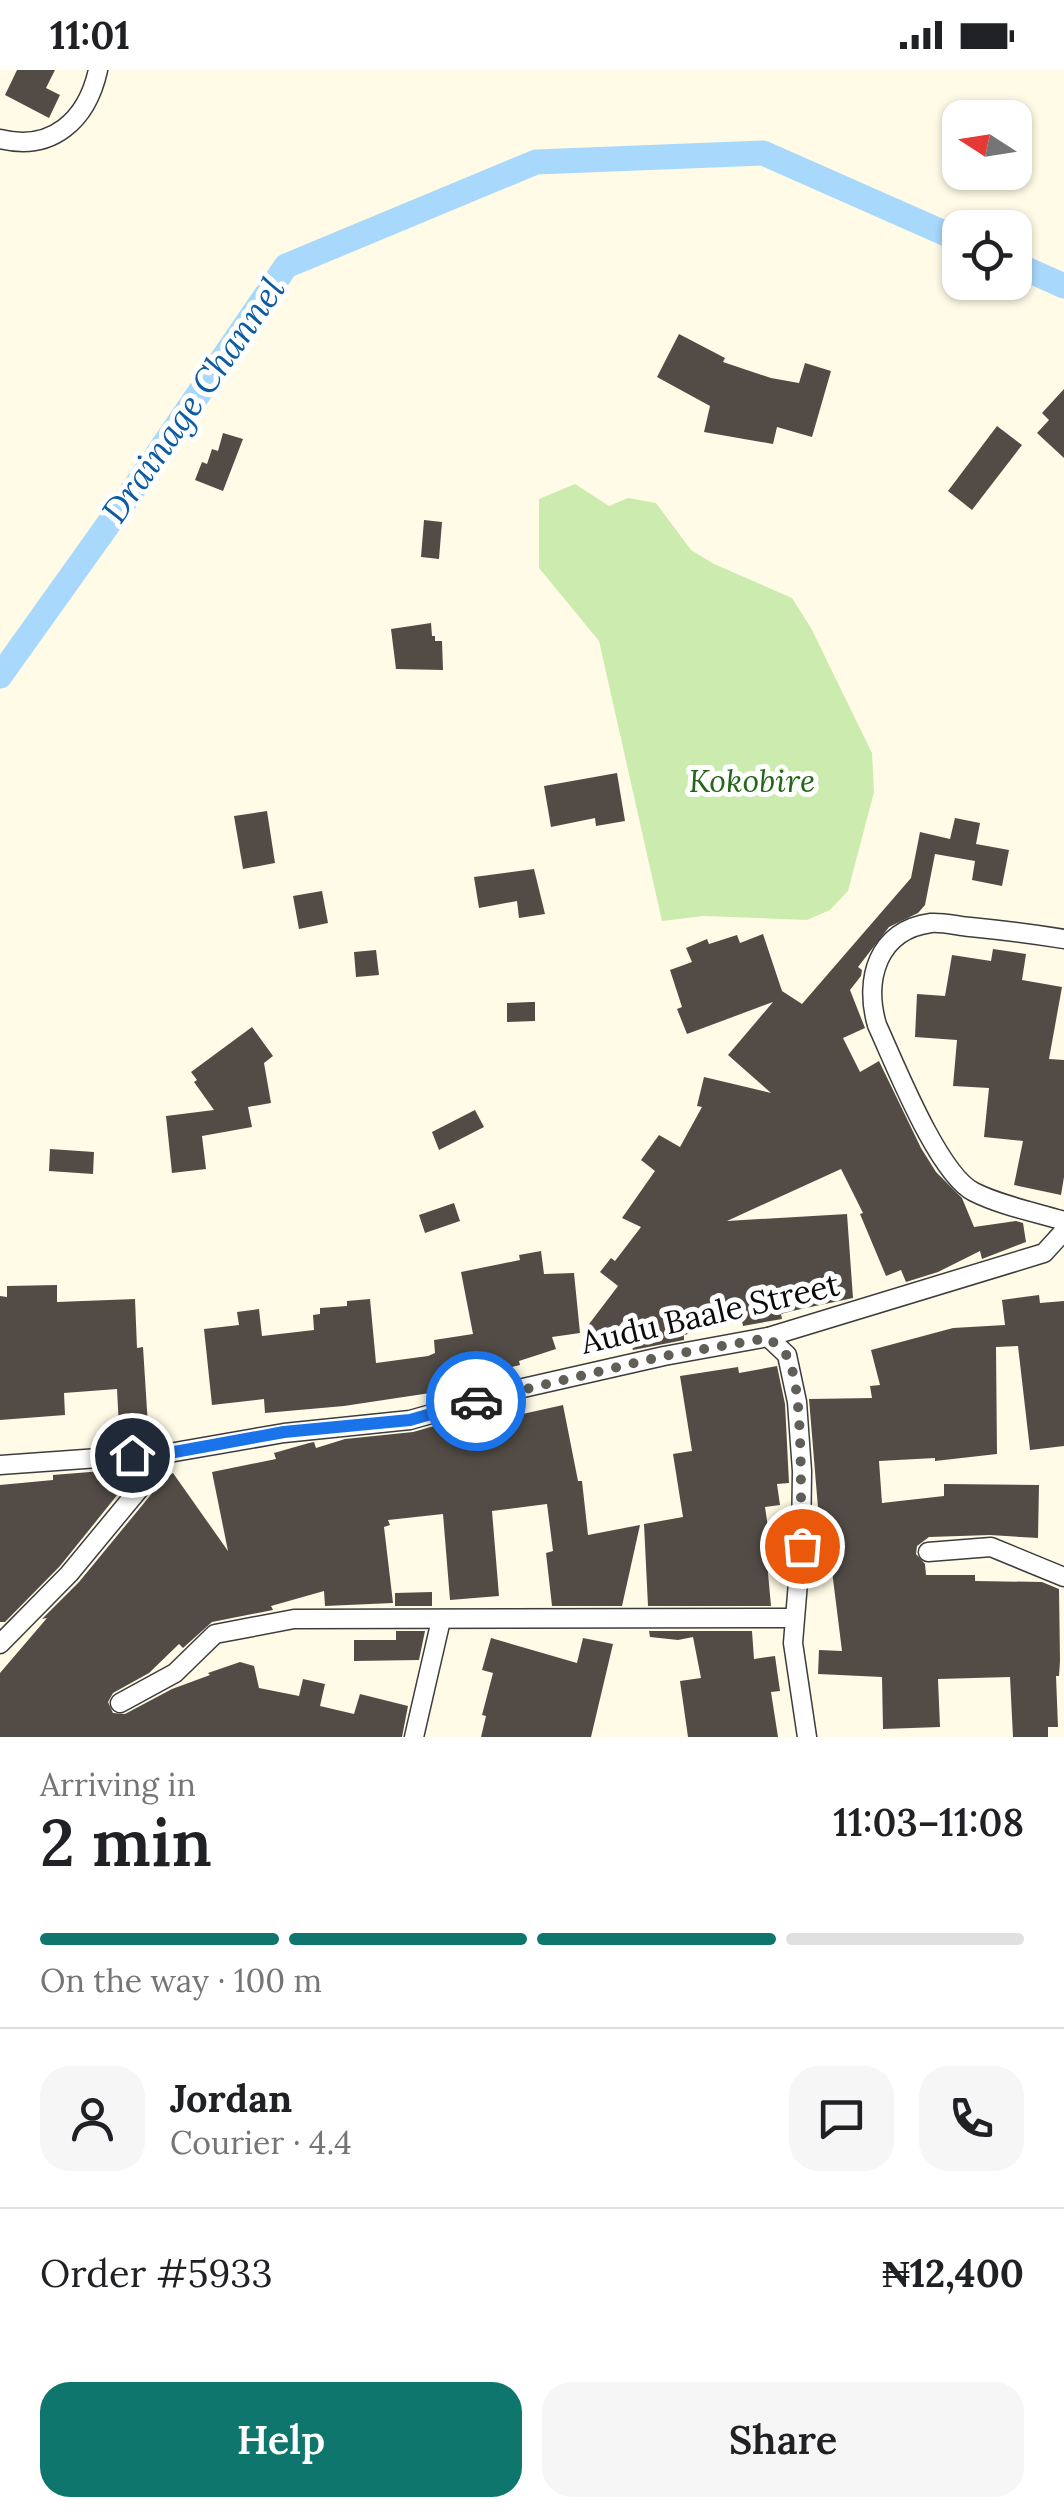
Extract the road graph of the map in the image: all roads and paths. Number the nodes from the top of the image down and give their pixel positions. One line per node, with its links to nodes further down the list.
1 (98, 70): 2 (street)
2 (0, 139)
3 (1064, 939): 4 (street)
4 (1064, 1222)
5 (1064, 1231): 6 (street, Audu Baale Street)
6 (768, 1338): 7 (street, Audu Baale Street); 11 (street)
7 (169, 1453): 8 (street, Audu Baale Street); 13 (street)
8 (0, 1465)
9 (928, 1552): 10 (street)
10 (1064, 1577)
11 (792, 1618): 12 (street); 16 (street)
12 (441, 1620): 14 (street); 15 (street)
13 (0, 1644)
14 (120, 1703)
15 (414, 1737)
16 (807, 1737)

